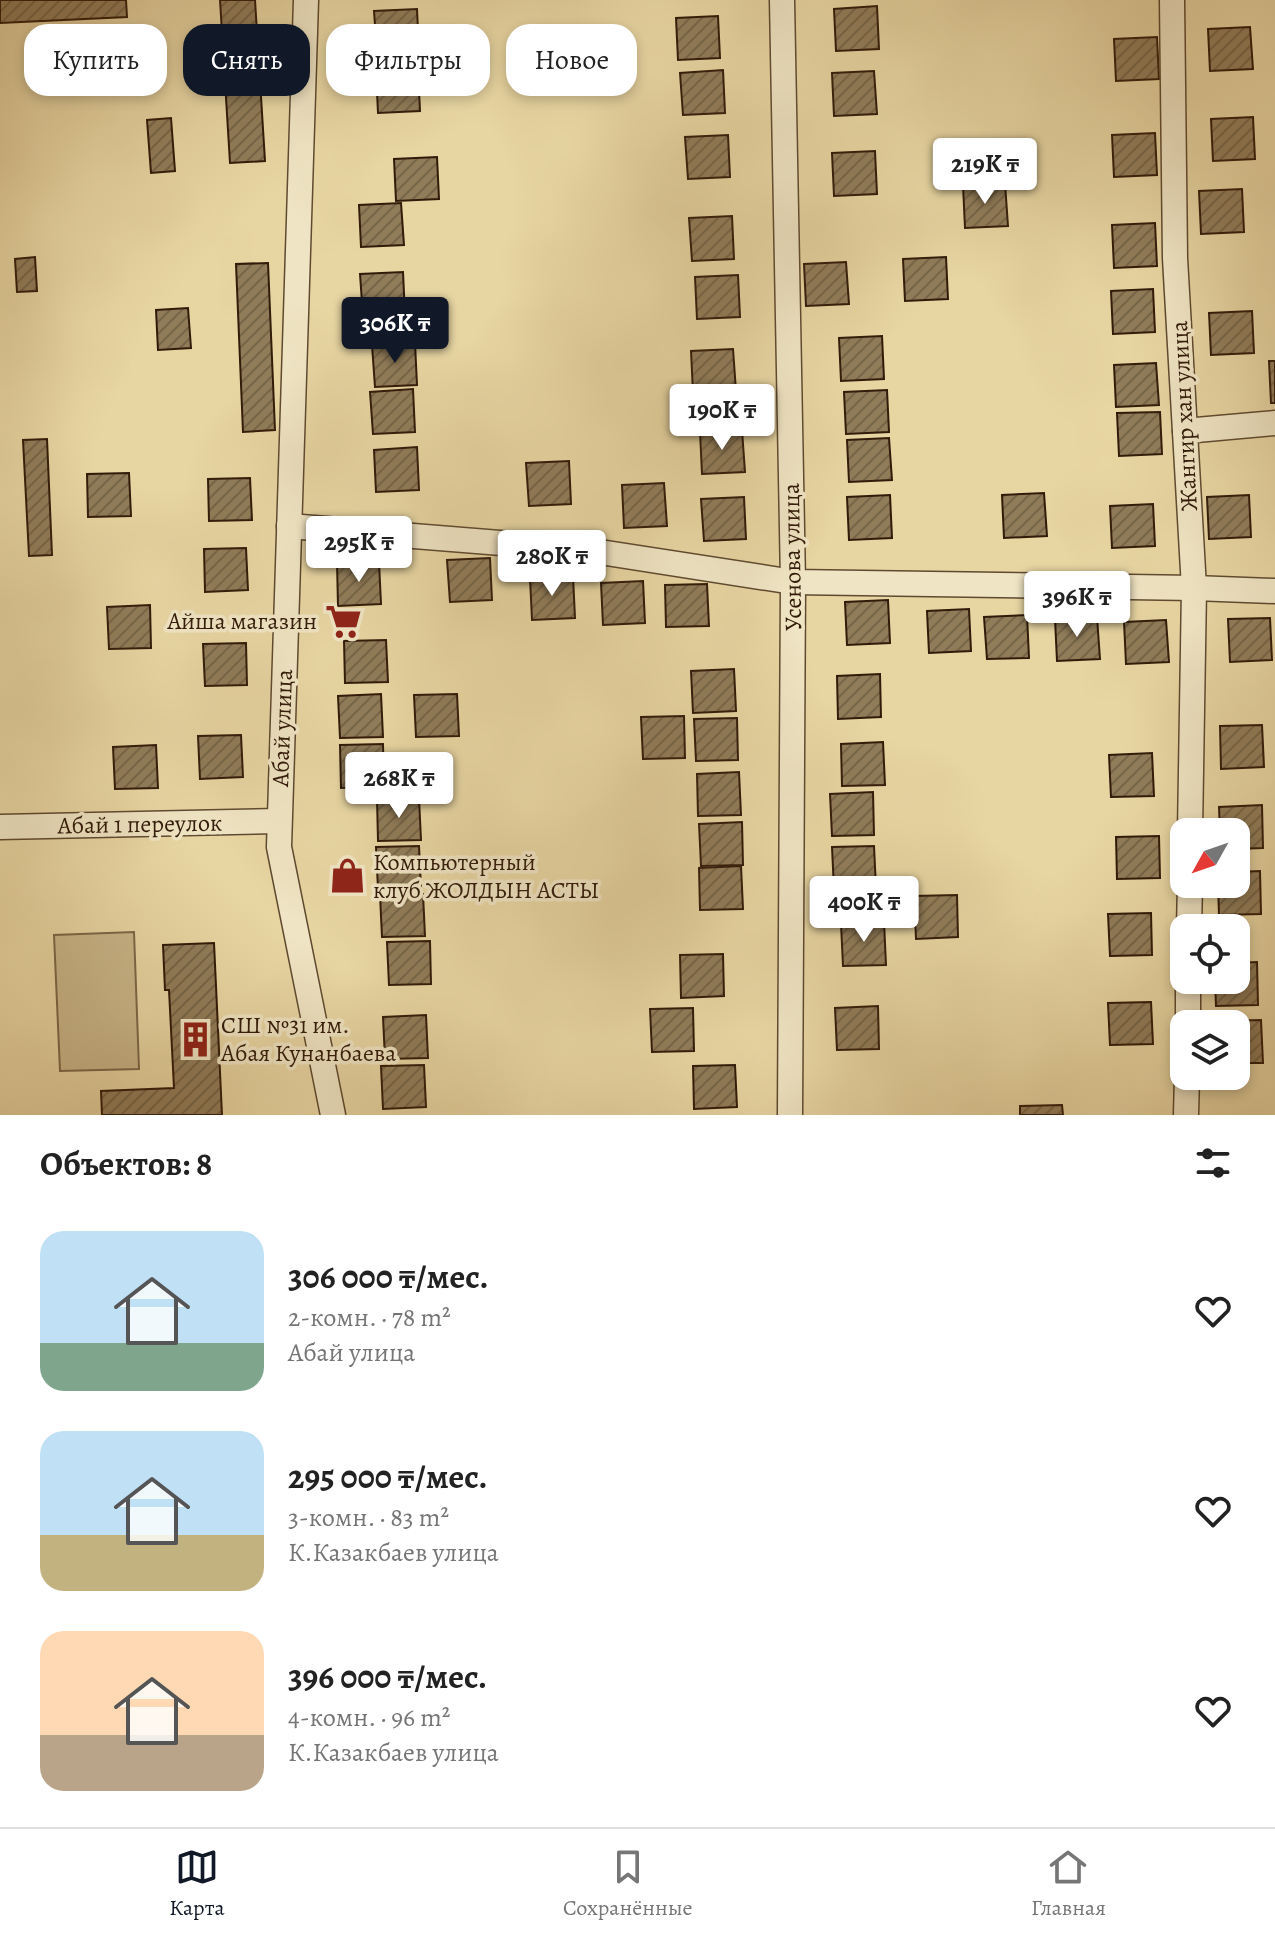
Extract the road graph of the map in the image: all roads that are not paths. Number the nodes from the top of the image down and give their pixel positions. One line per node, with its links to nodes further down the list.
1 (306, 0): 6 (street, Абай улица)
2 (782, 0): 7 (street, Усенова улица)
3 (1172, 0): 5 (street, Жангир хан улица)
4 (1275, 423): 5 (street)
5 (1185, 431): 8 (street, Жангир хан улица)
6 (289, 526): 7 (street); 11 (street, Абай улица)
7 (793, 582): 8 (street); 15 (street, Усенова улица)
8 (1194, 588): 9 (street); 10 (street, Жангир хан улица)
9 (1275, 591)
10 (1190, 818)
11 (279, 821): 12 (street, Абай 1 переулок); 14 (street, Абай улица)
12 (0, 827)
13 (1187, 1090): 16 (street)
14 (333, 1115)
15 (790, 1115)
16 (1186, 1115)

